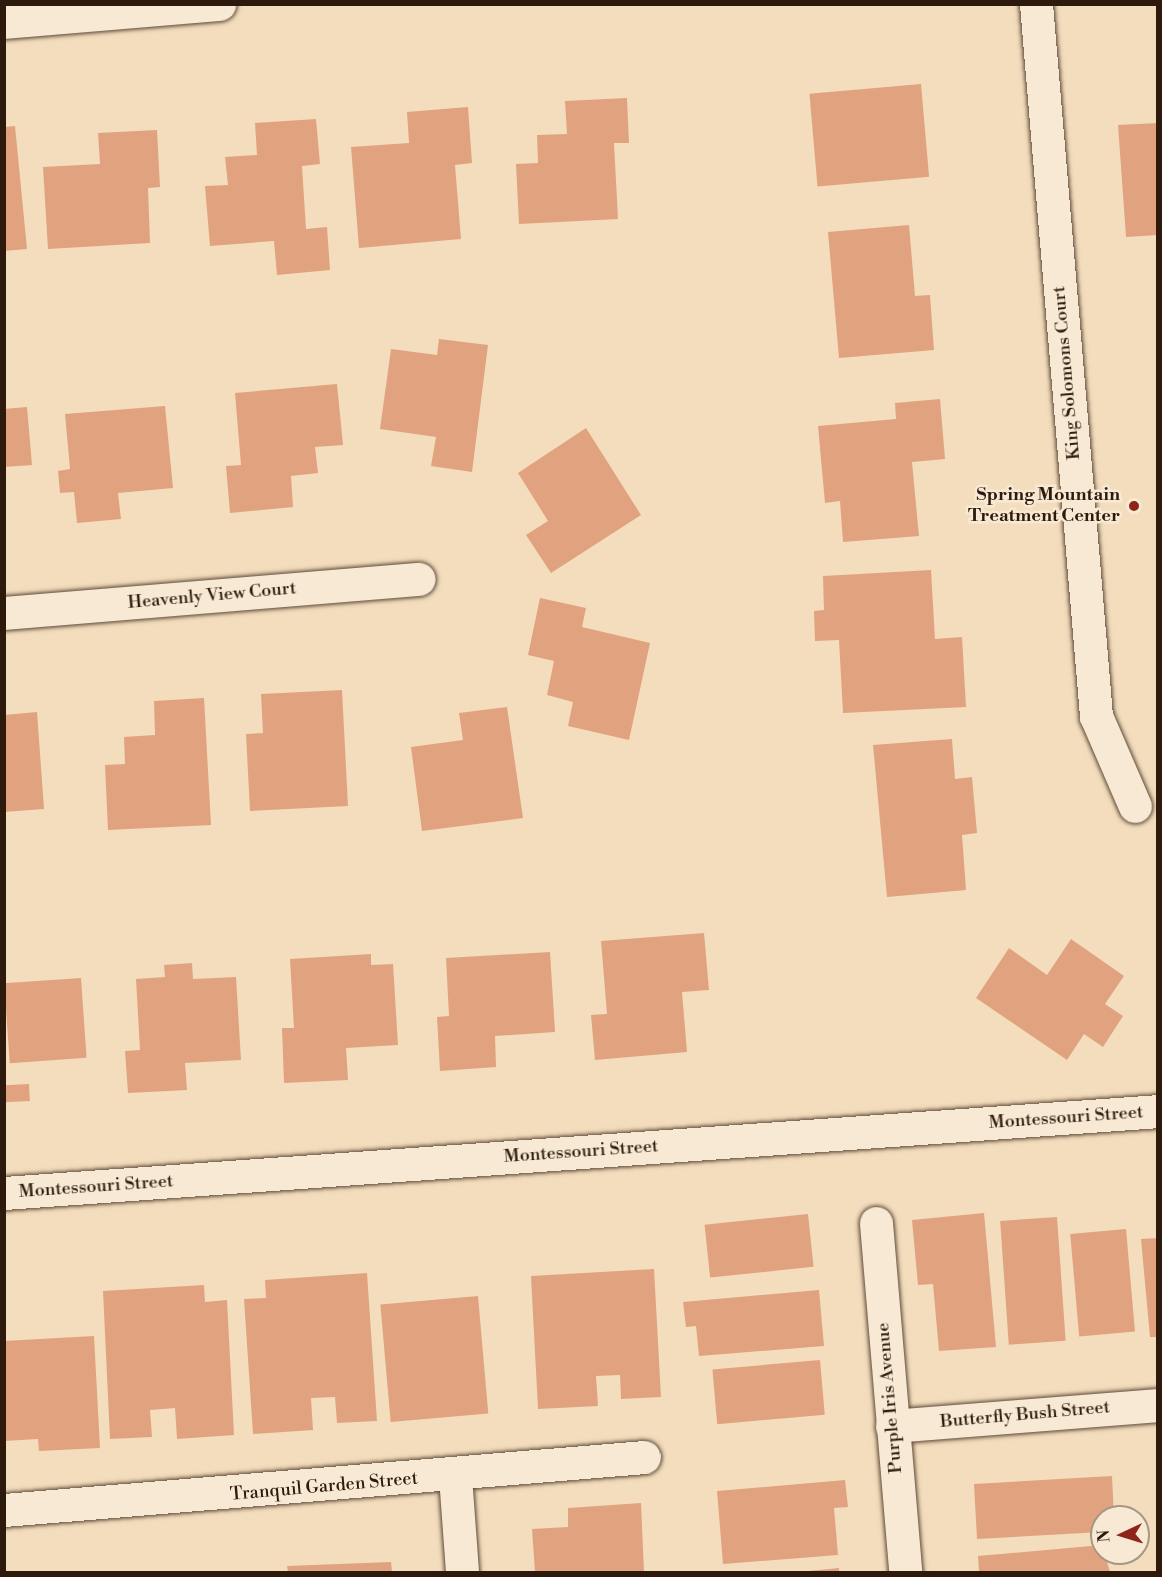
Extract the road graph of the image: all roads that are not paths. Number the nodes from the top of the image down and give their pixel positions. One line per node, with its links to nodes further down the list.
1 (219, 4): 3 (street)
2 (1036, 4): 7 (street, King Solomons Court)
3 (129, 7): 4 (street)
4 (4, 22)
5 (419, 579): 6 (street, Heavenly View Court)
6 (4, 613)
7 (1135, 806)
8 (1158, 1111): 9 (street, Montessouri Street)
9 (4, 1193)
10 (876, 1223): 12 (street, Purple Iris Avenue)
11 (1158, 1405): 12 (street, Butterfly Bush Street)
12 (892, 1426): 17 (street, Purple Iris Avenue)
13 (644, 1457): 14 (street, Tranquil Garden Street)
14 (455, 1476): 15 (street, Tranquil Garden Street); 16 (street)
15 (4, 1510)
16 (462, 1572)
17 (905, 1572)

